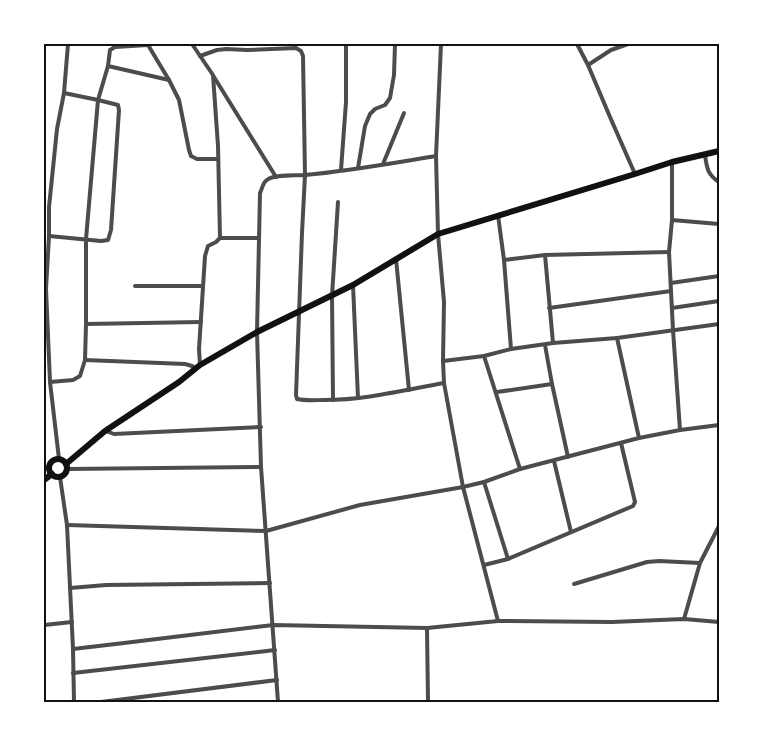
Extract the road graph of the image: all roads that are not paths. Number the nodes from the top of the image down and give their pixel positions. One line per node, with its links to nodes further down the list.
1 (68, 44): 14 (street)
2 (192, 44): 9 (street)
3 (346, 44): 24 (street)
4 (395, 44): 23 (street)
5 (441, 44): 19 (street)
6 (577, 44): 10 (street)
7 (628, 44): 10 (street)
8 (150, 45): 11 (street); 13 (street)
9 (200, 56): 12 (street); 26 (street)
10 (588, 65): 25 (street)
11 (108, 66): 13 (street); 15 (street)
12 (213, 75): 20 (street); 27 (street)
13 (170, 80): 20 (street)
14 (64, 93): 15 (street); 30 (street)
15 (98, 100): 38 (street); 38 (street)
16 (404, 113): 22 (street)
17 (719, 151): 18 (main road)
18 (705, 155): 21 (main road); 28 (street)
19 (436, 156): 22 (street); 34 (street)
20 (218, 159): 36 (street)
21 (672, 162): 25 (main road); 32 (street)
22 (382, 164): 23 (street)
23 (358, 168): 24 (street)
24 (341, 170): 26 (street)
25 (635, 174): 31 (main road)
26 (305, 175): 27 (street); 53 (street)
27 (276, 177): 37 (street)
28 (719, 182)
29 (338, 202): 49 (street)
30 (46, 208): 35 (street)
31 (498, 215): 34 (main road); 42 (street)
32 (672, 220): 33 (street); 39 (street)
33 (719, 224)
34 (438, 234): 41 (main road); 65 (street)
35 (49, 236): 38 (street); 67 (street)
36 (220, 238): 37 (street); 47 (street)
37 (259, 238): 58 (street)
38 (86, 239): 55 (street)
39 (669, 252): 40 (street); 44 (street)
40 (545, 255): 42 (street); 51 (street)
41 (396, 259): 45 (main road); 70 (street)
42 (504, 260): 62 (street)
43 (719, 276): 44 (street)
44 (671, 283): 48 (street)
45 (353, 284): 49 (main road); 72 (street)
46 (135, 286): 47 (street)
47 (203, 286): 54 (street)
48 (671, 291): 51 (street); 52 (street)
49 (332, 296): 53 (main road); 73 (street)
50 (719, 301): 52 (street)
51 (549, 308): 60 (street)
52 (672, 308): 57 (street)
53 (299, 312): 58 (main road); 73 (street)
54 (200, 322): 55 (street); 66 (street)
55 (86, 324): 64 (street)
56 (719, 324): 57 (street)
57 (673, 330): 59 (street); 76 (street)
58 (257, 332): 66 (main road); 75 (street)
59 (616, 338): 60 (street); 78 (street)
60 (552, 343): 61 (street)
61 (544, 345): 62 (street); 69 (street)
62 (511, 350): 63 (street)
63 (484, 356): 65 (street); 71 (street)
64 (85, 360): 66 (street); 67 (street)
65 (443, 362): 68 (street)
66 (198, 366): 77 (main road)
67 (50, 382): 81 (street)
68 (444, 383): 70 (street); 90 (street)
69 (552, 384): 71 (street); 80 (street)
70 (409, 390): 72 (street)
71 (496, 392): 85 (street)
72 (358, 398): 73 (street)
73 (333, 400)
74 (719, 425): 76 (street)
75 (261, 427): 77 (street); 84 (street)
76 (680, 430): 78 (street)
77 (105, 431): 83 (main road)
78 (640, 438): 79 (street)
79 (622, 443): 80 (street); 94 (street)
80 (568, 457): 82 (street)
81 (59, 459): 83 (main road); 86 (main road)
82 (554, 461): 85 (street); 94 (street)
83 (66, 466): 84 (street); 87 (main road)
84 (261, 466): 93 (street)
85 (520, 469): 89 (street)
86 (52, 474): 87 (main road); 88 (main road)
87 (60, 477): 91 (street)
88 (44, 480)
89 (484, 482): 90 (street); 95 (street)
90 (463, 487): 93 (street); 97 (street)
91 (68, 525): 93 (street); 100 (street)
92 (719, 526): 96 (street)
93 (266, 531): 98 (street)
94 (572, 532): 95 (street)
95 (508, 559): 97 (street)
96 (700, 563): 99 (street); 101 (street)
97 (484, 565): 102 (street)
98 (270, 583): 100 (street); 105 (street)
99 (574, 584)
100 (70, 588): 103 (street)
101 (684, 619): 102 (street); 104 (street)
102 (498, 621): 107 (street)
103 (72, 622): 106 (street); 108 (street)
104 (719, 622)
105 (273, 624): 107 (street); 108 (street); 109 (street)
106 (44, 625)
107 (427, 628): 115 (street)
108 (73, 649): 110 (street)
109 (275, 650): 110 (street); 111 (street)
110 (73, 673): 112 (street)
111 (277, 680): 113 (street); 114 (street)
112 (74, 702)
113 (101, 702)
114 (278, 702)
115 (428, 702)

